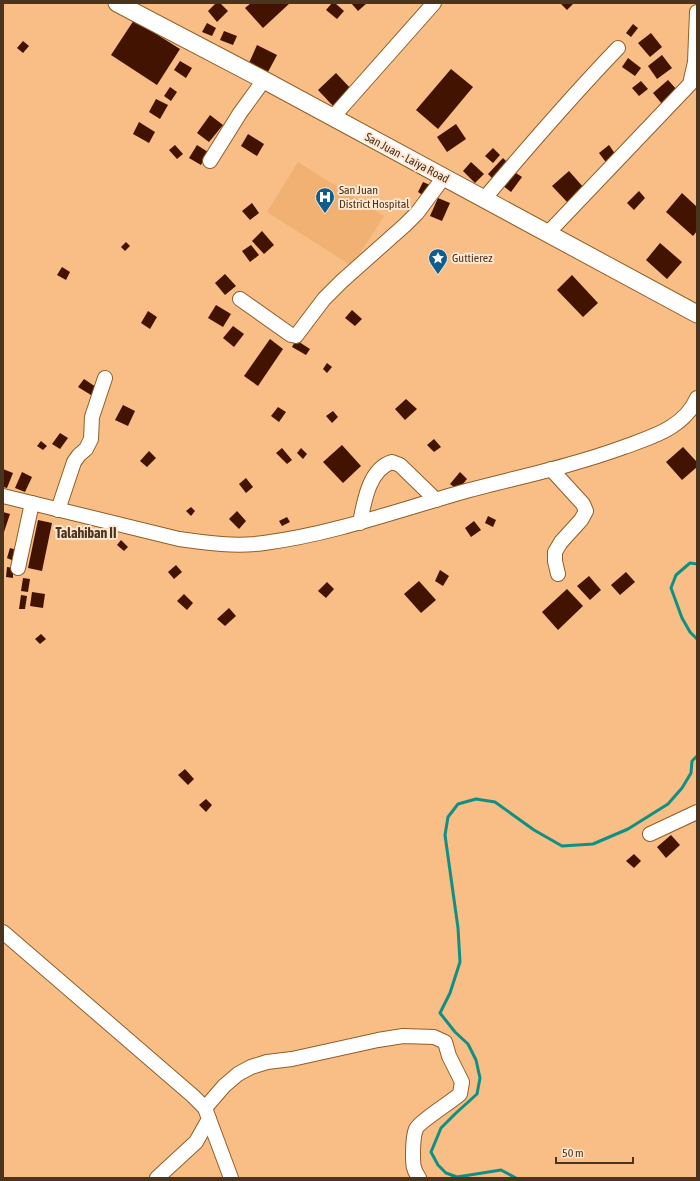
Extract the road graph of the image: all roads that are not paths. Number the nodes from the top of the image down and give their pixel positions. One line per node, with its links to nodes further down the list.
1 (117, 3): 5 (main road, San Juan - Laiya Road)
2 (434, 3): 6 (street)
3 (697, 12): 10 (street)
4 (618, 48): 9 (street)
5 (264, 80): 6 (main road, San Juan - Laiya Road); 7 (street)
6 (333, 117): 8 (main road, San Juan - Laiya Road)
7 (210, 161)
8 (444, 178): 9 (main road, San Juan - Laiya Road); 11 (street)
9 (484, 199): 10 (main road, San Juan - Laiya Road)
10 (547, 234): 12 (main road, San Juan - Laiya Road)
11 (240, 299)
12 (697, 314)
13 (105, 378): 19 (street)
14 (697, 398): 15 (street)
15 (551, 470): 17 (street); 22 (street)
16 (3, 496): 18 (street)
17 (436, 500): 20 (street); 20 (street)
18 (32, 503): 19 (street); 21 (street)
19 (58, 510): 20 (street)
20 (360, 523)
21 (18, 568)
22 (558, 574)
23 (697, 812): 24 (street)
24 (650, 834)
25 (3, 932): 26 (street)
26 (207, 1114): 27 (street); 28 (street); 29 (street)
27 (157, 1178)
28 (231, 1178)
29 (419, 1178)

